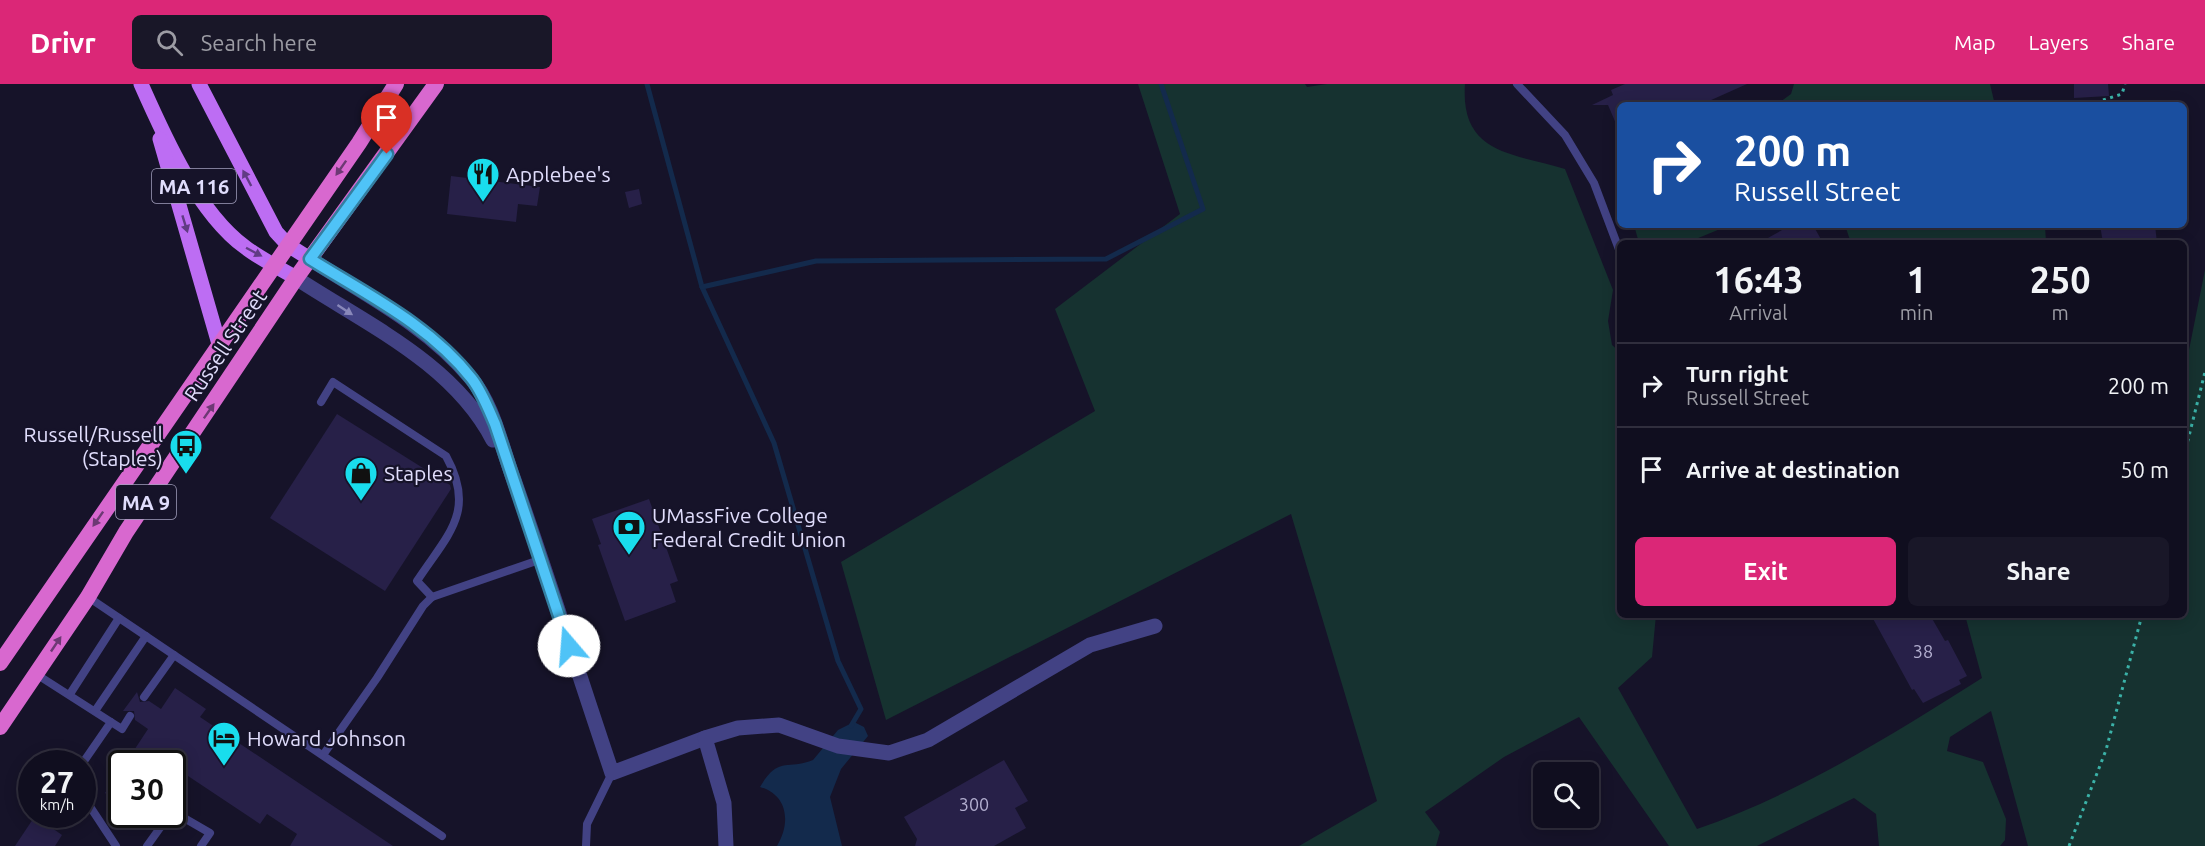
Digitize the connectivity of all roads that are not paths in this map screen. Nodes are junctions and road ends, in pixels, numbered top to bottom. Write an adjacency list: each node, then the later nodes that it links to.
1 (141, 84): 6 (main road, MA 116)
2 (200, 84): 7 (main road, one-way to 2)
3 (396, 84): 7 (highway, Russell Street / MA 9, one-way to 7)
4 (436, 84): 9 (highway, Russell Street / MA 9)
5 (1517, 84): 8 (lane)
6 (151, 107): 10 (main road, MA 116, one-way to 10); 12 (main road, one-way to 12)
7 (288, 245): 9 (main road); 10 (highway, Russell Street / MA 9)
8 (1617, 245)
9 (310, 259): 11 (highway, Russell Street / MA 9); 14 (street)
10 (275, 264): 11 (main road, MA 116); 12 (highway, Russell Street / MA 9)
11 (296, 278): 14 (street, one-way to 14); 16 (highway, Russell Street / MA 9, one-way to 11)
12 (219, 344): 22 (highway, Russell Street / MA 9, one-way to 22)
13 (321, 402): 17 (lane)
14 (513, 478): 15 (street)
15 (542, 559): 17 (lane); 33 (street)
16 (88, 597): 18 (lane); 23 (highway, Russell Street / MA 9, one-way to 16)
17 (432, 597): 32 (lane)
18 (119, 618): 20 (lane); 24 (lane)
19 (1155, 626): 30 (street)
20 (146, 636): 21 (lane); 26 (lane)
21 (174, 655): 25 (lane); 32 (lane)
22 (0, 663)
23 (36, 674): 24 (lane); 29 (highway, Russell Street / MA 9)
24 (70, 694): 26 (lane)
25 (144, 697)
26 (95, 711): 28 (lane)
27 (130, 716): 28 (lane)
28 (111, 722): 31 (lane)
29 (0, 727)
30 (705, 738): 33 (street); 42 (street)
31 (92, 750)
32 (322, 755): 37 (lane)
33 (612, 772): 41 (lane)
34 (96, 816): 38 (lane)
35 (186, 821): 40 (lane)
36 (160, 828): 39 (lane)
37 (442, 836)
38 (116, 846)
39 (147, 846)
40 (201, 846)
41 (586, 846)
42 (726, 846)

